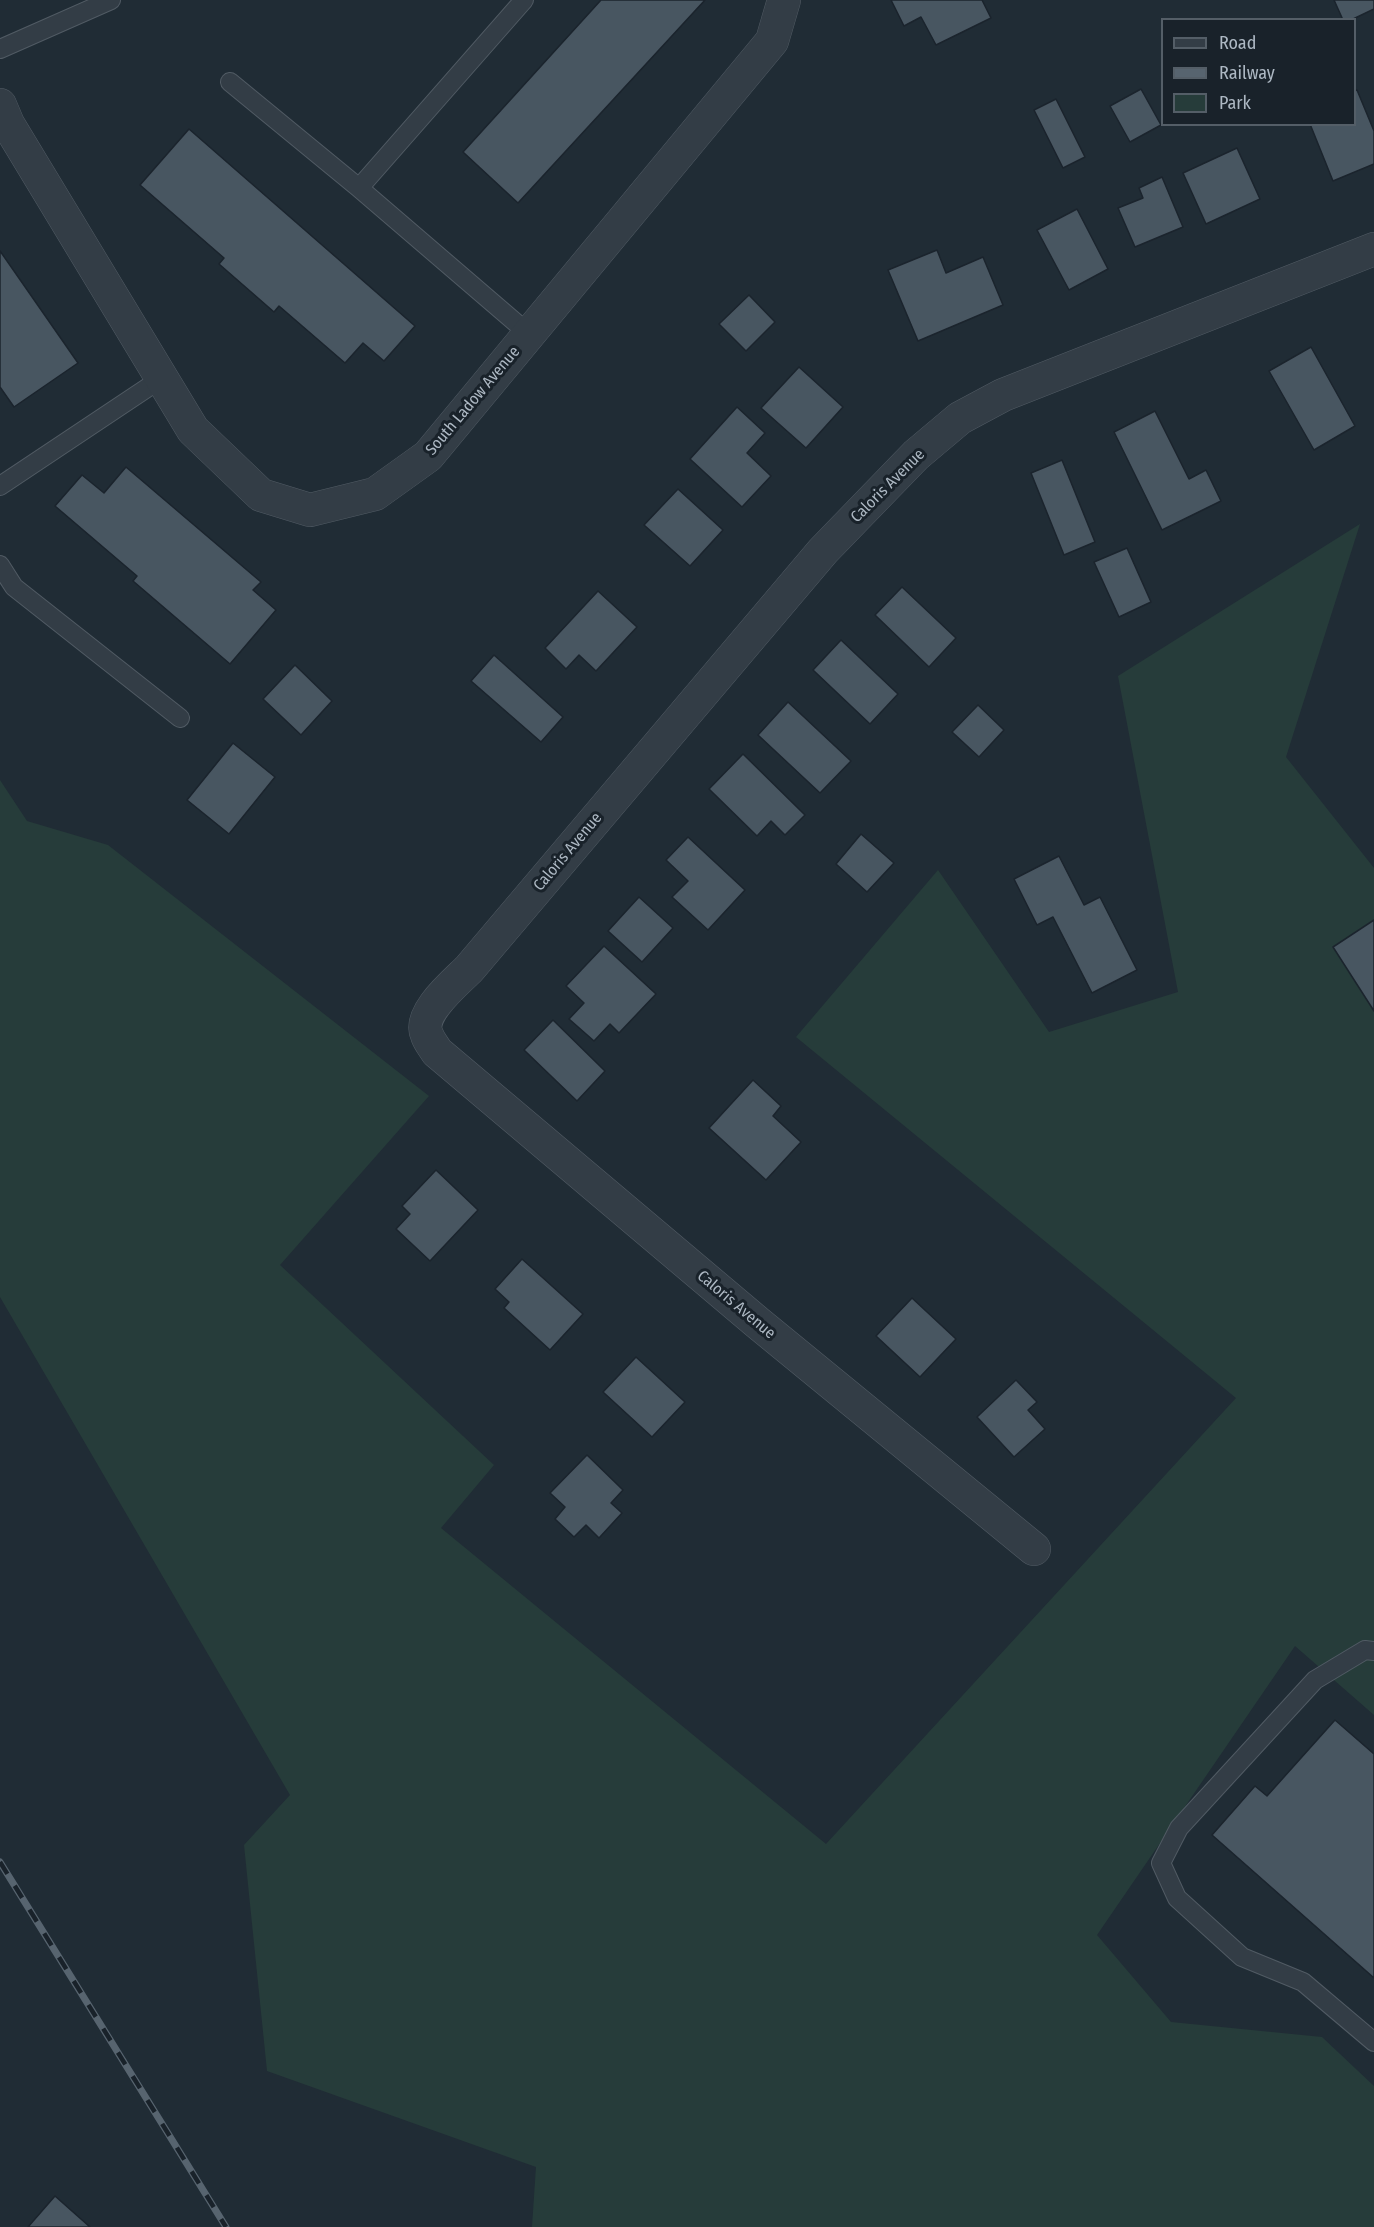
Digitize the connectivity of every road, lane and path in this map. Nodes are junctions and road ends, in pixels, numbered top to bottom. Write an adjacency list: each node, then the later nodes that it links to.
1 (111, 0): 4 (lane)
2 (524, 0): 7 (lane)
3 (784, 0): 9 (street, South Ladow Avenue)
4 (0, 49)
5 (230, 82): 7 (lane)
6 (0, 105): 10 (street, South Ladow Avenue)
7 (359, 188): 9 (lane)
8 (1374, 249): 14 (street, Caloris Avenue)
9 (529, 334): 10 (street, South Ladow Avenue)
10 (162, 378): 11 (lane)
11 (0, 486)
12 (0, 565): 13 (lane)
13 (180, 718)
14 (1034, 1549)
15 (1374, 1651): 16 (lane)
16 (1374, 2042)

